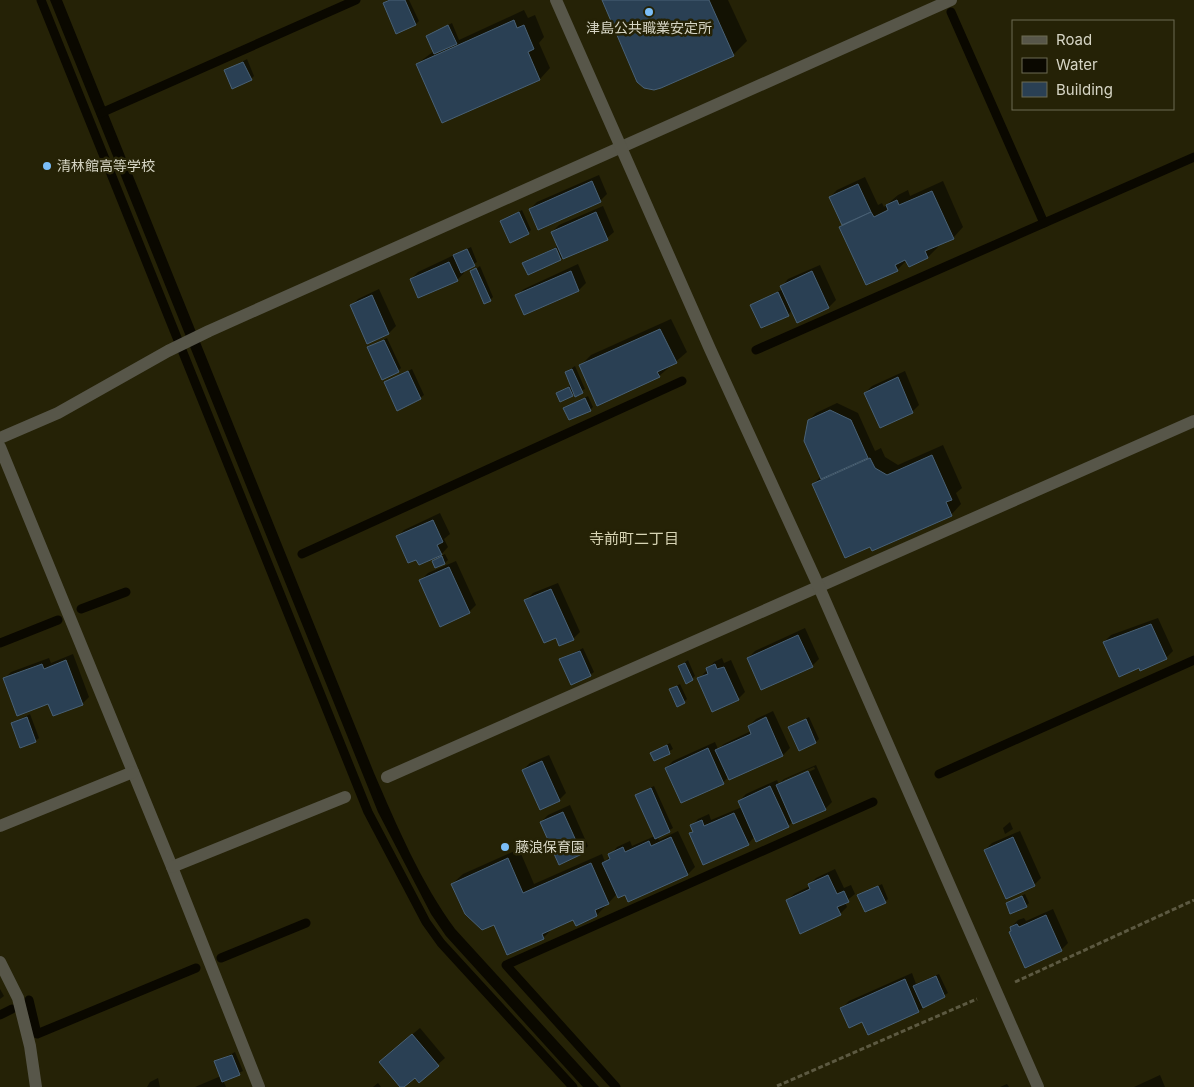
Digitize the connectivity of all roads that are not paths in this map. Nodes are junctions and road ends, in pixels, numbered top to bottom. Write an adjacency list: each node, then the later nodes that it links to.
1 (556, 0): 3 (street)
2 (951, 0): 3 (street)
3 (620, 147): 5 (street); 7 (street)
4 (1194, 421): 7 (street)
5 (0, 438)
6 (0, 447): 8 (street)
7 (819, 587): 9 (street); 16 (street)
8 (133, 772): 11 (street); 12 (street)
9 (386, 776)
10 (345, 797): 12 (street)
11 (0, 826)
12 (172, 867): 15 (street)
13 (0, 962): 14 (street)
14 (36, 1087)
15 (259, 1087)
16 (1038, 1087)

